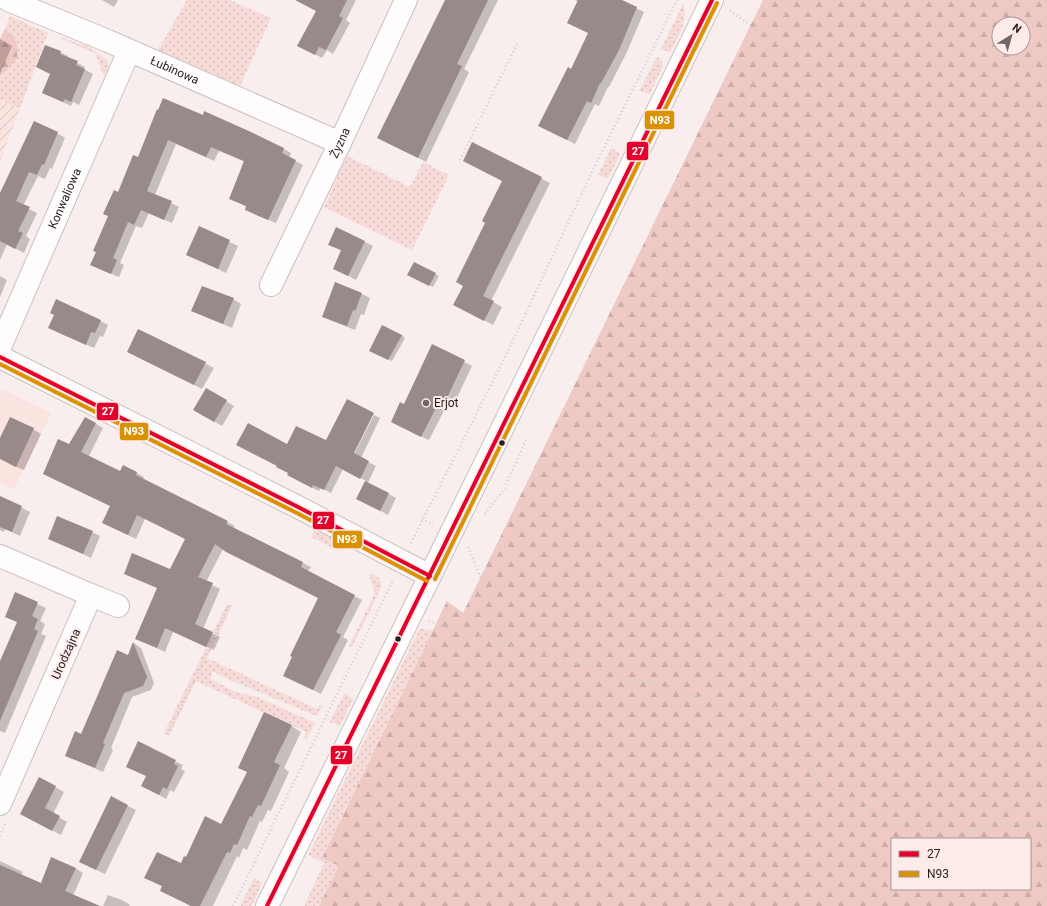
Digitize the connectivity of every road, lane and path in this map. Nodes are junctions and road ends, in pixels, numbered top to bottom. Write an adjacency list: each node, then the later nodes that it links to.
1 (8, 0): 8 (street, Łubinowa)
2 (406, 0): 9 (street, Żyzna)
3 (676, 0): 17 (path)
4 (790, 0): 6 (path)
5 (718, 4): 6 (path); 18 (street)
6 (773, 40): 11 (path); 28 (path)
7 (518, 42): 10 (path)
8 (130, 50): 9 (street, Łubinowa); 13 (street, Konwaliowa)
9 (340, 143): 12 (street, Żyzna)
10 (460, 160)
11 (1047, 265)
12 (271, 285)
13 (0, 347)
14 (0, 357): 20 (street)
15 (527, 438): 16 (path)
16 (482, 518)
17 (422, 519): 18 (path); 20 (path)
18 (450, 533): 21 (street); 26 (path)
19 (0, 556): 22 (street)
20 (401, 561): 21 (street); 31 (path)
21 (430, 576): 25 (street)
22 (91, 595): 24 (street); 29 (street, Urodzajna)
23 (229, 605): 27 (path)
24 (118, 606)
25 (410, 616): 26 (path); 32 (street)
26 (509, 645): 28 (path)
27 (167, 734)
28 (819, 781): 30 (path)
29 (0, 804)
30 (1047, 822)
31 (233, 906)
32 (266, 906)

